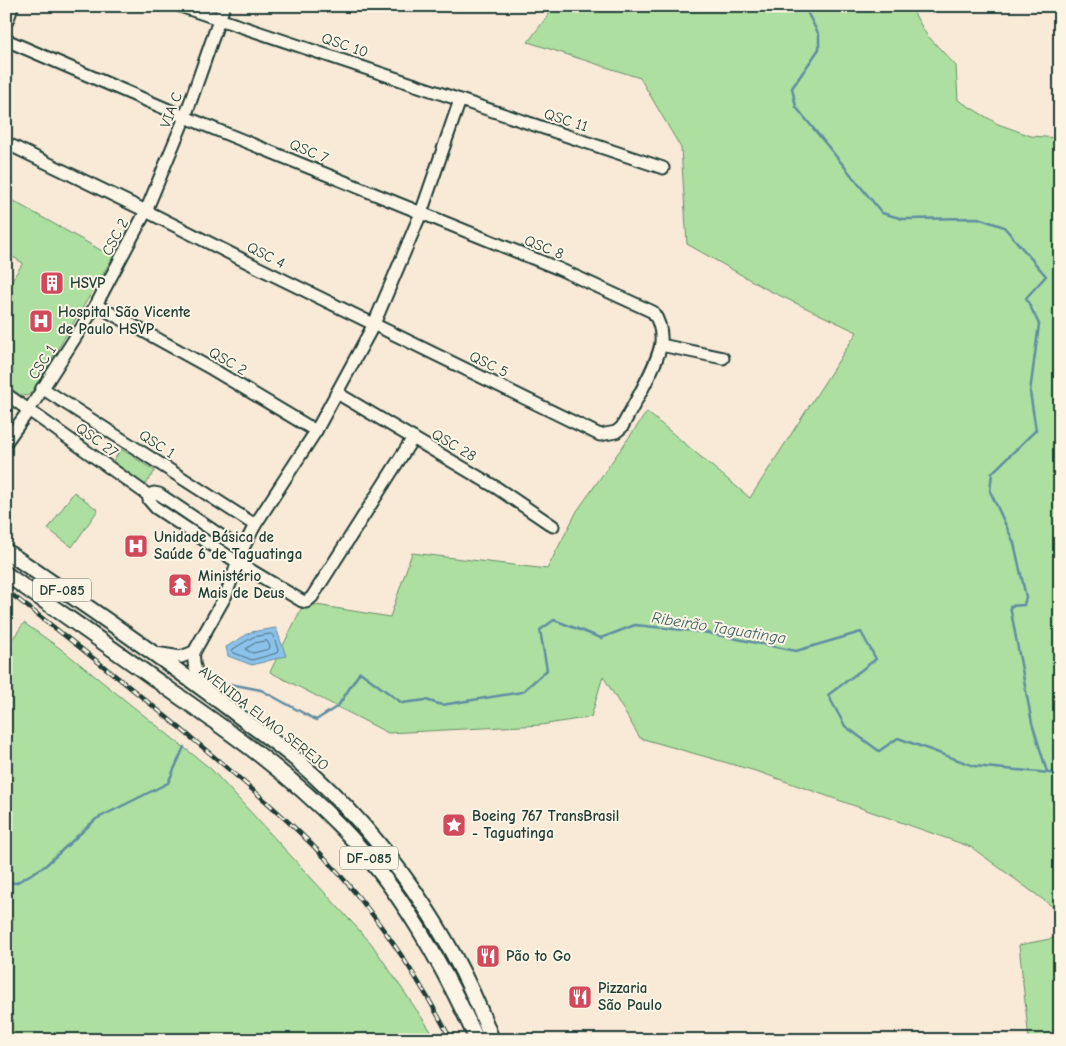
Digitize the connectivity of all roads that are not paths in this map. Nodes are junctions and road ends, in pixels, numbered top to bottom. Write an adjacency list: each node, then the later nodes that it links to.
1 (11, 6): 5 (main road)
2 (180, 6): 4 (street, QSC 10)
3 (224, 6): 4 (street, VIA C)
4 (220, 19): 7 (street, QSC 10); 8 (street, VIA C)
5 (6, 20)
6 (6, 40): 8 (street, QSC 7)
7 (460, 100): 10 (street, QSC 11); 12 (street)
8 (185, 117): 11 (street, VIA C); 12 (street, QSC 7)
9 (6, 143): 11 (street, QSC 4)
10 (663, 168)
11 (146, 210): 13 (street, CSC 2); 14 (street, QSC 4)
12 (421, 213): 14 (street); 15 (street, QSC 8)
13 (96, 305): 17 (street, CSC 1); 21 (street, QSC 2)
14 (374, 324): 15 (street, QSC 5); 18 (street)
15 (661, 345): 16 (street)
16 (723, 358)
17 (42, 388): 20 (street, CSC 1); 25 (street, QSC 1)
18 (337, 393): 21 (street); 22 (street, QSC 28)
19 (6, 394): 20 (street, QSC 27)
20 (29, 410): 23 (street, CSC 1); 24 (street, QSC 27)
21 (316, 431): 25 (street)
22 (413, 438): 26 (street, QSC 28); 29 (street, QSC 27)
23 (6, 442)
24 (148, 495): 27 (street, QSC 27); 29 (street, QSC 27)
25 (255, 525): 27 (street)
26 (553, 526)
27 (242, 550): 29 (street)
28 (6, 551): 32 (main road, AVENIDA ELMO SEREJO / DF-085)
29 (237, 562): 31 (street)
30 (6, 574): 34 (main road, AVENIDA ELMO SEREJO / DF-085)
31 (194, 652): 32 (street); 33 (street)
32 (154, 653): 33 (main road, AVENIDA ELMO SEREJO / DF-085)
33 (208, 692): 35 (main road, AVENIDA ELMO SEREJO / DF-085)
34 (476, 1040)
35 (492, 1040)

